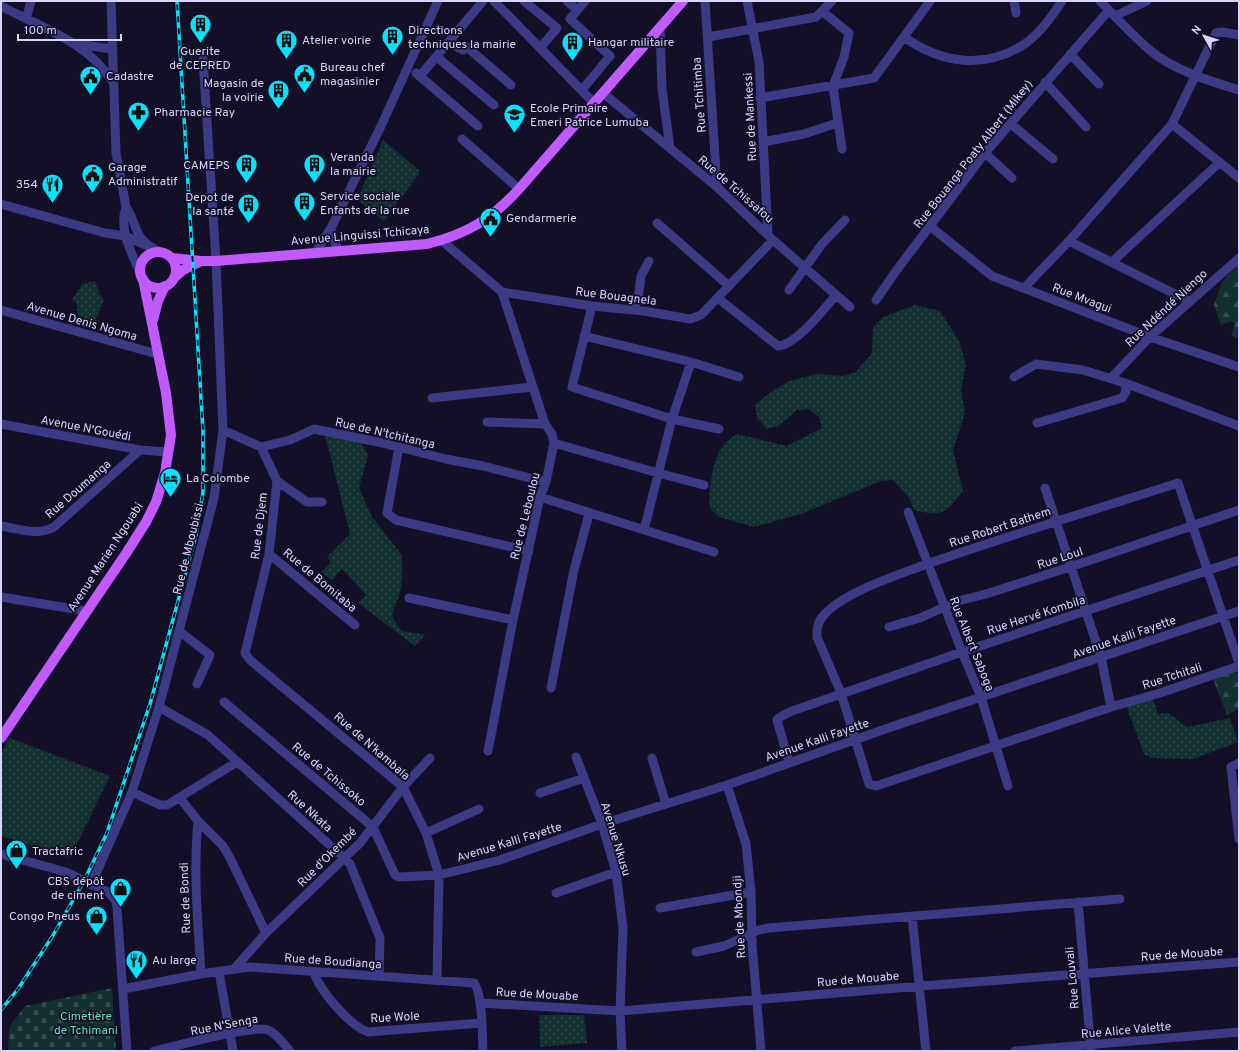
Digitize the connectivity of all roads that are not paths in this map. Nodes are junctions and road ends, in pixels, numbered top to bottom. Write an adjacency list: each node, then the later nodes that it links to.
1 (31, 1): 23 (street)
2 (111, 1): 32 (street, Avenue Marien Ngouabi)
3 (438, 1): 36 (street)
4 (483, 1): 29 (street)
5 (494, 1): 31 (street)
6 (524, 1): 31 (street)
7 (567, 1): 19 (street)
8 (585, 1): 19 (street)
9 (683, 1): 25 (main road, Avenue Linguissi Tchicaya)
10 (705, 1): 27 (street, Rue Tchitimba)
11 (747, 1): 24 (street, Rue de Mankessi)
12 (832, 1): 20 (street)
13 (930, 1): 28 (street)
14 (1014, 1): 21 (street)
15 (1062, 1): 28 (street)
16 (1100, 1): 22 (street)
17 (1147, 1): 22 (street)
18 (1, 6): 23 (street)
19 (577, 10): 44 (street)
20 (823, 12): 24 (street); 43 (street)
21 (1016, 13)
22 (1112, 13): 33 (street, Rue Bouanga Poaty Albert (Mikey)); 37 (street)
23 (26, 19): 30 (street)
24 (752, 28): 27 (street); 47 (street, Rue de Mankessi)
25 (660, 29): 46 (main road, Avenue Linguissi Tchicaya); 57 (street)
26 (1239, 35): 37 (street)
27 (708, 37): 64 (street, Rue Tchitimba)
28 (904, 37): 43 (street)
29 (450, 43): 34 (street); 42 (street)
30 (75, 44): 32 (street); 40 (street)
31 (540, 48): 44 (street)
32 (112, 49): 40 (street, Avenue Marien Ngouabi)
33 (1070, 54): 39 (street, Rue Bouanga Poaty Albert (Mikey)); 41 (street)
34 (438, 57): 38 (street); 49 (street)
35 (203, 59): 86 (street, Rue de Mboubissi)
36 (409, 67): 38 (street); 72 (street)
37 (1195, 74): 45 (street); 52 (street)
38 (420, 76): 53 (street)
39 (1045, 82): 51 (street, Rue Bouanga Poaty Albert (Mikey)); 54 (street)
40 (113, 83): 67 (street, Avenue Marien Ngouabi)
41 (1099, 84)
42 (511, 85)
43 (833, 86): 47 (street); 50 (street)
44 (582, 90): 48 (street)
45 (1239, 90)
46 (602, 93): 48 (main road, Avenue Linguissi Tchicaya); 57 (street, Rue de Tchissafou)
47 (760, 98): 56 (street, Rue de Mankessi)
48 (594, 103): 65 (main road, Avenue Linguissi Tchicaya)
49 (494, 106)
50 (838, 123): 56 (street); 58 (street)
51 (1011, 124): 59 (street, Rue Bouanga Poaty Albert (Mikey)); 60 (street)
52 (1172, 124): 61 (street); 77 (street)
53 (478, 126)
54 (1086, 127)
55 (462, 139): 65 (street)
56 (763, 142): 75 (street, Rue de Mankessi)
57 (670, 148): 64 (street, Rue de Tchissafou)
58 (842, 149)
59 (985, 153): 62 (street); 71 (street, Rue Bouanga Poaty Albert (Mikey))
60 (1053, 159)
61 (1220, 162): 63 (street); 88 (street)
62 (1012, 178)
63 (1239, 178)
64 (717, 187): 75 (street, Rue de Tchissafou)
65 (519, 189): 76 (main road, Avenue Linguissi Tchicaya)
66 (1, 204): 73 (street)
67 (126, 207): 68 (street, Avenue Marien Ngouabi); 78 (street, Avenue Marien Ngouabi)
68 (124, 218): 73 (street); 74 (street, Avenue Marien Ngouabi)
69 (844, 220): 89 (street)
70 (657, 223): 93 (street)
71 (930, 227): 94 (street, Rue Mvagui); 99 (street, Rue Bouanga Poaty Albert (Mikey))
72 (331, 228): 79 (street); 82 (street)
73 (105, 232): 74 (street, Avenue Marien Ngouabi); 81 (street, Avenue Marien Ngouabi)
74 (125, 236): 78 (street, Avenue Marien Ngouabi); 81 (street, Avenue Marien Ngouabi)
75 (771, 237): 89 (street, Rue de Tchissafou); 93 (street, Rue Bouagnela)
76 (441, 240): 79 (main road, Avenue Linguissi Tchicaya); 96 (street)
77 (1069, 241): 88 (street); 94 (street)
78 (148, 246): 80 (street, Avenue Marien Ngouabi)
79 (339, 251): 82 (main road, Avenue Linguissi Tchicaya)
80 (160, 252): 83 (main road); 90 (main road)
81 (132, 253): 90 (street, Avenue Marien Ngouabi)
82 (315, 253): 86 (main road, Avenue Linguissi Tchicaya)
83 (172, 258): 85 (main road); 91 (main road)
84 (1239, 258): 100 (street, Rue Ndéndé Niengo)
85 (201, 261): 86 (main road, Avenue Linguissi Tchicaya); 91 (main road)
86 (216, 261): 124 (street, Rue de Mboubissi)
87 (649, 262): 103 (street)
88 (1112, 262): 100 (street)
89 (806, 267): 95 (street); 97 (street, Rue de Tchissafou)
90 (142, 276): 92 (main road); 105 (main road, Avenue Marien Ngouabi)
91 (175, 277): 92 (main road)
92 (165, 286): 105 (main road, Avenue Marien Ngouabi)
93 (729, 286): 98 (street, Rue Bouagnela)
94 (1024, 288): 107 (street, Rue Mvagui)
95 (789, 290)
96 (502, 292): 101 (street, Rue Bouagnela); 115 (street)
97 (836, 295): 98 (street); 102 (street, Rue de Tchissafou)
98 (718, 299): 103 (street, Rue Bouagnela)
99 (876, 300)
100 (1189, 301): 107 (street, Rue Ndéndé Niengo)
101 (592, 306): 103 (street, Rue Bouagnela); 106 (street)
102 (850, 307)
103 (633, 309)
104 (1, 310): 108 (street, Avenue Denis Ngoma)
105 (152, 324): 108 (main road, Avenue Marien Ngouabi)
106 (584, 336): 109 (street); 117 (street)
107 (1150, 337): 110 (street, Rue Mvagui); 113 (street, Rue Ndéndé Niengo)
108 (157, 354): 129 (main road, Avenue Marien Ngouabi)
109 (691, 362): 111 (street); 117 (street)
110 (1239, 367)
111 (739, 377)
112 (1014, 377): 113 (street)
113 (1111, 378): 114 (street)
114 (1125, 383): 119 (street); 122 (street)
115 (532, 388): 116 (street); 121 (street)
116 (432, 398)
117 (672, 419): 123 (street); 130 (street)
118 (487, 422): 121 (street)
119 (1037, 423)
120 (1, 424): 128 (street, Avenue N'Gouédi)
121 (545, 424): 125 (street)
122 (1239, 426)
123 (719, 429)
124 (223, 430): 126 (street); 161 (street, Rue de Mboubissi)
125 (554, 443): 130 (street); 132 (street, Rue de Leboulou)
126 (261, 447): 127 (street, Rue de N'tchitanga); 131 (street, Rue de Djem)
127 (399, 447): 132 (street, Rue de N'tchitanga); 144 (street)
128 (140, 450): 129 (street, Avenue N'Gouédi); 141 (street, Rue Doumanga)
129 (168, 452): 154 (main road, Avenue Marien Ngouabi)
130 (658, 473): 133 (street); 143 (street)
131 (276, 481): 136 (street); 146 (street, Rue de Djem)
132 (546, 482): 135 (street, Rue de Leboulou)
133 (704, 485)
134 (1045, 488): 140 (street)
135 (540, 497): 139 (street); 144 (street, Rue de Leboulou)
136 (322, 502)
137 (1239, 510): 142 (street, Rue Loul)
138 (908, 512): 148 (street, Rue Albert Saboga)
139 (589, 514): 143 (street); 168 (street)
140 (1056, 522): 142 (street, Rue Robert Bathem); 148 (street, Rue Robert Bathem); 149 (street)
141 (1, 526)
142 (1193, 526): 149 (street, Rue Loul); 150 (street)
143 (644, 530): 145 (street)
144 (529, 551): 158 (street, Rue de Leboulou)
145 (714, 552)
146 (269, 554): 159 (street, Rue de Bomitaba); 163 (street, Rue de Djem)
147 (1239, 560): 150 (street, Rue Hervé Kombila)
148 (928, 564): 153 (street, Rue Albert Saboga); 169 (street, Rue Robert Bathem)
149 (1070, 567): 153 (street, Rue Loul); 155 (street)
150 (1208, 570): 155 (street, Rue Hervé Kombila); 157 (street)
151 (1, 597): 154 (street)
152 (409, 598): 158 (street)
153 (944, 607): 160 (street, Rue Loul); 162 (street, Rue Albert Saboga)
154 (86, 610): 174 (main road, Avenue Marien Ngouabi)
155 (1086, 612): 162 (street, Rue Hervé Kombila); 164 (street)
156 (1239, 612): 157 (street, Avenue Kalli Fayette)
157 (1222, 617): 164 (street, Avenue Kalli Fayette); 165 (street)
158 (513, 620): 177 (street, Rue de Leboulou)
159 (355, 625)
160 (889, 627)
161 (179, 631): 167 (street); 172 (street, Rue de Mboubissi)
162 (962, 652): 169 (street, Rue Hervé Kombila); 170 (street, Rue Albert Saboga)
163 (246, 656): 188 (street, Rue de N'kambala)
164 (1101, 658): 170 (street, Avenue Kalli Fayette); 173 (street)
165 (1239, 663)
166 (1239, 666): 173 (street, Rue Tchitali)
167 (197, 684)
168 (551, 688)
169 (841, 693): 175 (street, Rue Robert Bathem); 182 (street, Rue Hervé Kombila)
170 (981, 697): 175 (street, Avenue Kalli Fayette); 176 (street, Rue Albert Saboga)
171 (224, 702): 196 (street, Rue de Tchissoko)
172 (159, 707): 181 (street, Rue Nkata); 189 (street, Rue de Mboubissi)
173 (1111, 707): 176 (street, Rue Tchitali)
174 (1, 738)
175 (856, 740): 182 (street, Avenue Kalli Fayette); 185 (street, Rue Robert Bathem)
176 (996, 745): 185 (street, Rue Tchitali); 187 (street, Rue Albert Saboga)
177 (488, 751)
178 (576, 757): 184 (street, Avenue Nkusu)
179 (430, 758): 188 (street, Rue d'Okembé)
180 (652, 758): 192 (street)
181 (237, 762): 191 (street); 200 (street, Rue Nkata)
182 (789, 762): 186 (street, Avenue Kalli Fayette)
183 (1235, 765): 198 (street)
184 (584, 778): 190 (street); 195 (street, Avenue Nkusu)
185 (872, 784)
186 (728, 785): 192 (street, Avenue Kalli Fayette); 205 (street, Rue de Mbondji)
187 (1008, 786)
188 (403, 787): 196 (street, Rue d'Okembé); 197 (street, Rue de N'kambala)
189 (132, 792): 191 (street); 204 (street, Rue de Mboubissi)
190 (540, 793)
191 (180, 798): 194 (street)
192 (666, 804): 195 (street, Avenue Kalli Fayette)
193 (479, 809): 197 (street)
194 (198, 821): 211 (street); 219 (street, Rue de Bondi)
195 (602, 824): 201 (street, Avenue Nkusu); 202 (street, Avenue Kalli Fayette)
196 (373, 827): 200 (street, Rue d'Okembé); 203 (street, Rue de Tchissoko)
197 (426, 832): 202 (street, Rue de N'kambala)
198 (1239, 840)
199 (1, 854): 204 (street)
200 (344, 858): 211 (street, Rue d'Okembé); 220 (street, Rue Nkata)
201 (616, 872): 206 (street); 226 (street, Avenue Nkusu)
202 (439, 875): 203 (street, Avenue Kalli Fayette); 221 (street, Rue de N'kambala)
203 (399, 877)
204 (91, 885): 223 (street)
205 (751, 892): 209 (street); 212 (street, Rue de Mbondji)
206 (556, 893)
207 (1120, 899): 208 (street)
208 (1078, 902): 210 (street); 218 (street, Rue Louvali)
209 (660, 908)
210 (912, 916): 212 (street); 222 (street)
211 (266, 933): 215 (street, Rue d'Okembé)
212 (752, 934): 213 (street); 224 (street, Rue de Mbondji)
213 (696, 952)
214 (1239, 962): 218 (street, Rue de Mouabe)
215 (234, 969): 216 (street, Rue de Boudianga); 217 (street, Rue de Boudianga)
216 (219, 972): 219 (street, Rue de Boudianga); 229 (street)
217 (314, 972): 220 (street, Rue de Boudianga); 227 (street, Rue Wole)
218 (1084, 973): 222 (street, Rue de Mouabe); 230 (street, Rue Louvali)
219 (201, 974): 223 (street, Rue de Boudianga)
220 (379, 976): 221 (street, Rue de Boudianga)
221 (437, 980): 225 (street, Rue de Boudianga)
222 (920, 986): 224 (street, Rue de Mouabe); 238 (street)
223 (123, 989): 231 (street)
224 (756, 999): 226 (street, Rue de Mouabe); 237 (street, Rue de Mbondji)
225 (480, 1003): 226 (street, Rue de Mouabe); 227 (street, Rue de Boudianga)
226 (620, 1012): 236 (street, Avenue Nkusu)
227 (481, 1023): 235 (street, Rue de Boudianga)
228 (1239, 1032): 230 (street, Rue Alice Valette)
229 (231, 1033): 232 (street, Rue N'Senga); 233 (street); 234 (street, Rue N'Senga)
230 (1091, 1048): 239 (street, Rue Alice Valette)
231 (127, 1051)
232 (154, 1051)
233 (233, 1051)
234 (290, 1051)
235 (483, 1051)
236 (622, 1051)
237 (761, 1051)
238 (926, 1051)
239 (1015, 1051)

